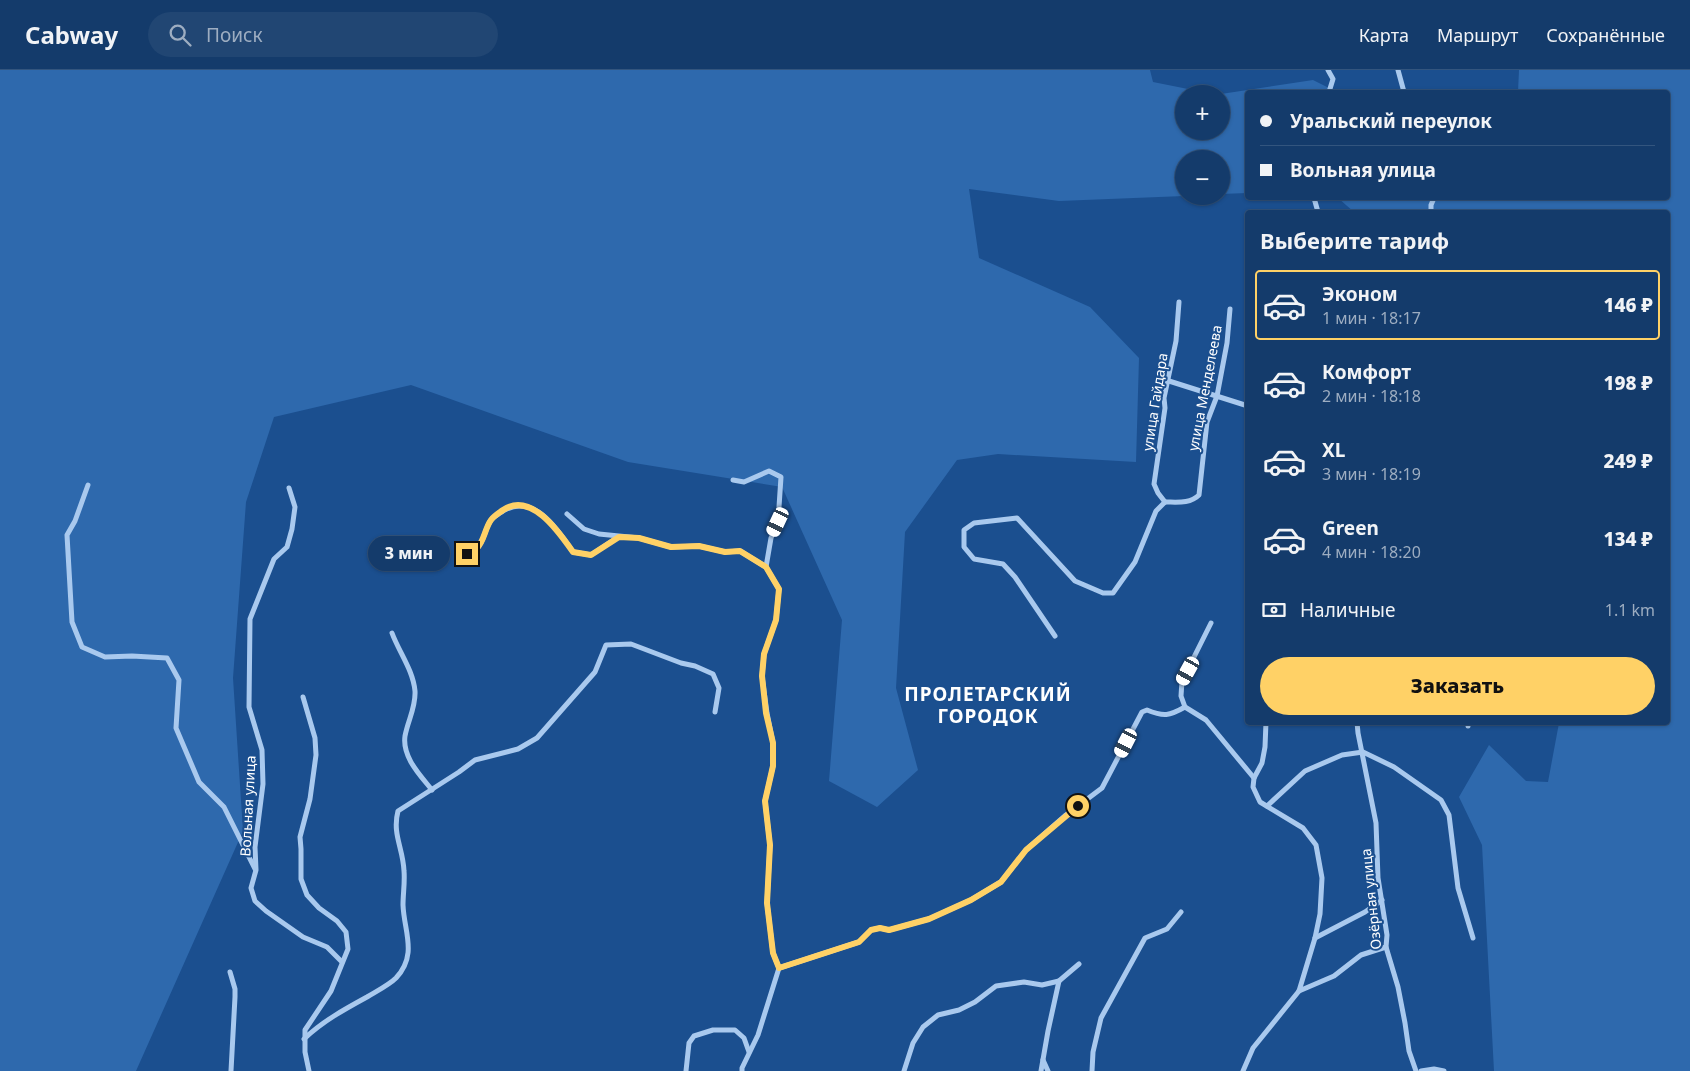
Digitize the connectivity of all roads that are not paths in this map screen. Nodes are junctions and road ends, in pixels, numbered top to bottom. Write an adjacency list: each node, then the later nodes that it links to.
1 (1328, 70): 3 (street)
2 (1398, 70): 4 (street)
3 (1330, 90)
4 (1403, 90)
5 (1179, 302): 7 (street, улица Гайдара)
6 (1230, 309): 8 (street, улица Менделеева)
7 (1169, 381): 8 (street); 13 (street, улица Гайдара)
8 (1217, 396): 9 (street); 13 (street, улица Менделеева)
9 (1245, 405)
10 (733, 480): 17 (street)
11 (88, 485): 30 (street, Вольная улица)
12 (289, 488): 30 (street, Вольная улица)
13 (1165, 502): 20 (street)
14 (567, 514): 15 (street)
15 (619, 537): 16 (street); 17 (street)
16 (467, 554)
17 (766, 567): 38 (street)
18 (1212, 623): 22 (street)
19 (392, 633): 28 (street)
20 (1055, 636)
21 (303, 697): 36 (street)
22 (1185, 706): 27 (street); 38 (street)
23 (715, 712): 28 (street)
24 (1266, 725): 27 (street)
25 (1358, 725): 26 (street, Озёрная улица)
26 (1363, 752): 29 (street); 31 (street, Озёрная улица); 34 (street)
27 (1254, 778): 29 (street)
28 (432, 790): 42 (street)
29 (1267, 806): 33 (street)
30 (256, 870): 36 (street, Вольная улица)
31 (1382, 900): 33 (street); 35 (street, Озёрная улица)
32 (1181, 912): 52 (street)
33 (1315, 938): 41 (street)
34 (1472, 938)
35 (1386, 947): 41 (street); 54 (street, Озёрная улица)
36 (342, 962): 42 (street)
37 (1079, 964): 40 (street)
38 (779, 968): 43 (street)
39 (230, 972): 45 (street)
40 (1059, 981): 44 (street); 49 (street)
41 (1299, 991): 53 (street)
42 (304, 1039): 46 (street)
43 (749, 1052): 47 (street); 48 (street)
44 (1043, 1060): 50 (street); 51 (street)
45 (231, 1071)
46 (309, 1071)
47 (686, 1071)
48 (742, 1071)
49 (904, 1071)
50 (1041, 1071)
51 (1048, 1071)
52 (1092, 1071)
53 (1243, 1071)
54 (1416, 1071)
55 (1421, 1071): 56 (street)
56 (1444, 1071)

